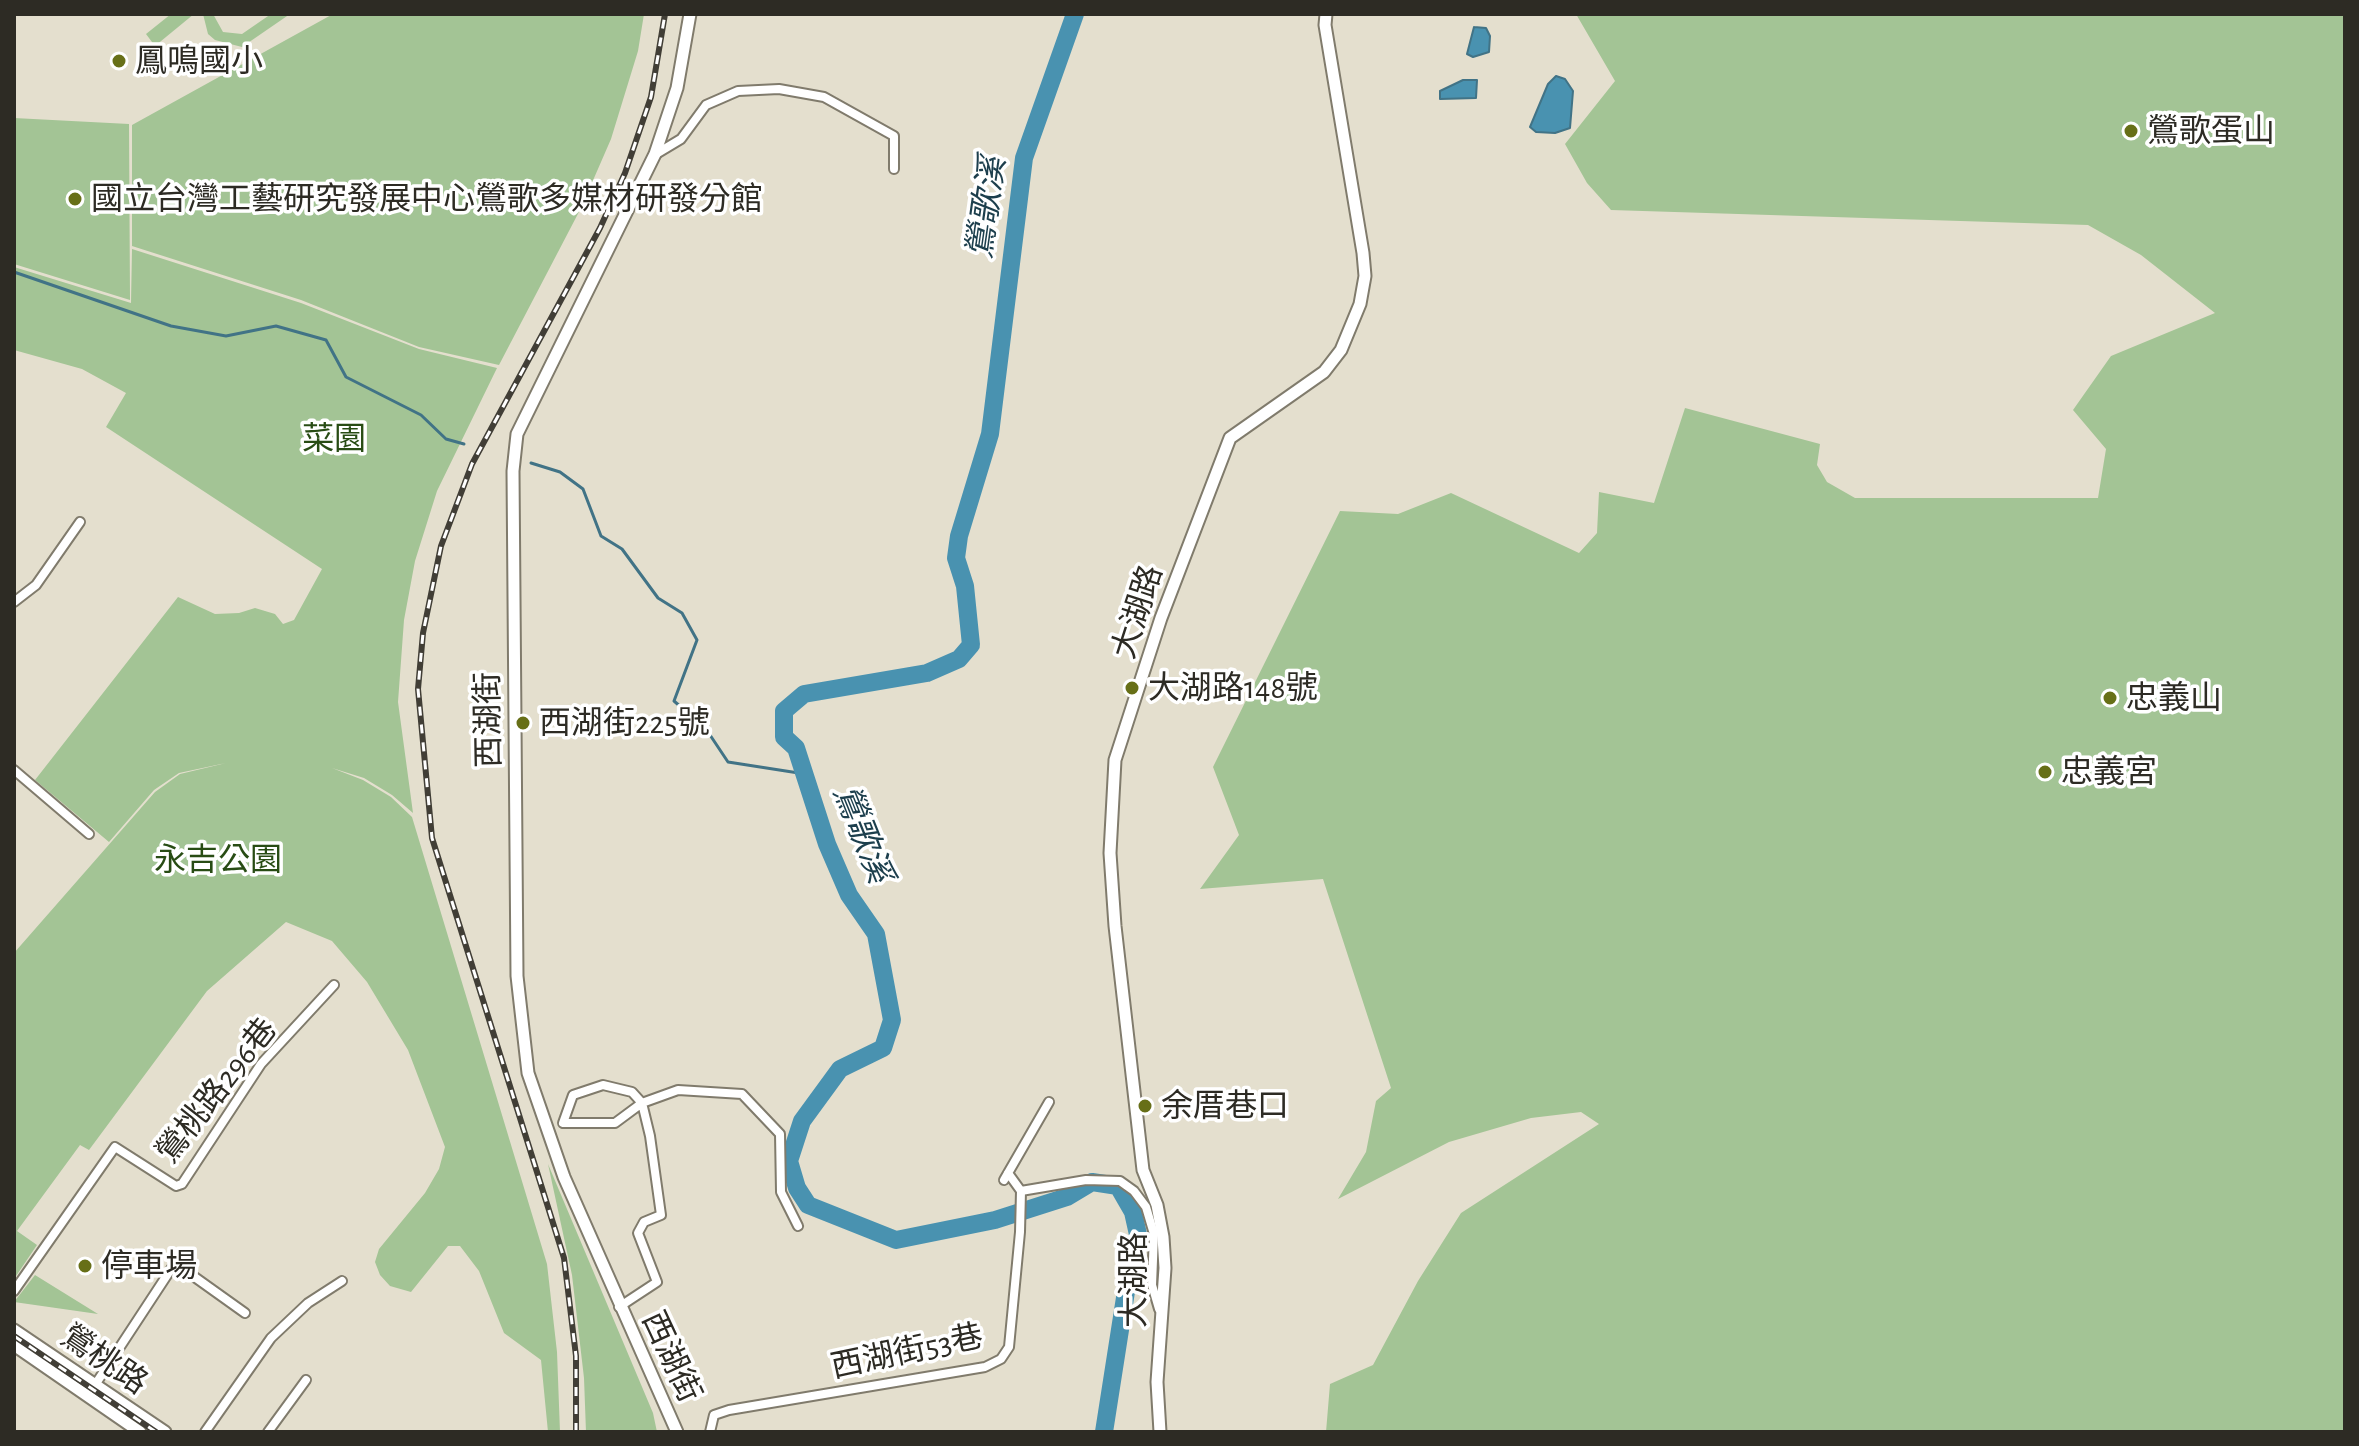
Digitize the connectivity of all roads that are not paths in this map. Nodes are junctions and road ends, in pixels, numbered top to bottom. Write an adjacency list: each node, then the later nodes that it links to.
1 (690, 14): 3 (street, 西湖街)
2 (1326, 14): 18 (street, 大湖路)
3 (655, 154): 4 (street); 16 (street, 西湖街)
4 (894, 169)
5 (80, 522): 6 (street)
6 (14, 602)
7 (14, 770): 8 (street)
8 (89, 834)
9 (334, 985): 15 (street, 鶯桃路296巷)
10 (1049, 1102): 12 (street)
11 (642, 1103): 11 (street); 13 (street); 16 (street)
12 (1021, 1192): 18 (street); 29 (street, 西湖街53巷)
13 (798, 1226)
14 (342, 1281): 26 (street)
15 (14, 1291)
16 (619, 1307): 28 (street, 西湖街)
17 (245, 1313): 22 (street)
18 (1162, 1318): 30 (street, 大湖路)
19 (14, 1330): 22 (street, 鶯桃路)
20 (14, 1345): 23 (street, 鶯桃路)
21 (306, 1380): 27 (street)
22 (95, 1384): 23 (street); 25 (street, 鶯桃路)
23 (88, 1396): 24 (street, 鶯桃路)
24 (140, 1432)
25 (165, 1432)
26 (205, 1432)
27 (268, 1432)
28 (677, 1432)
29 (710, 1432)
30 (1160, 1432)

